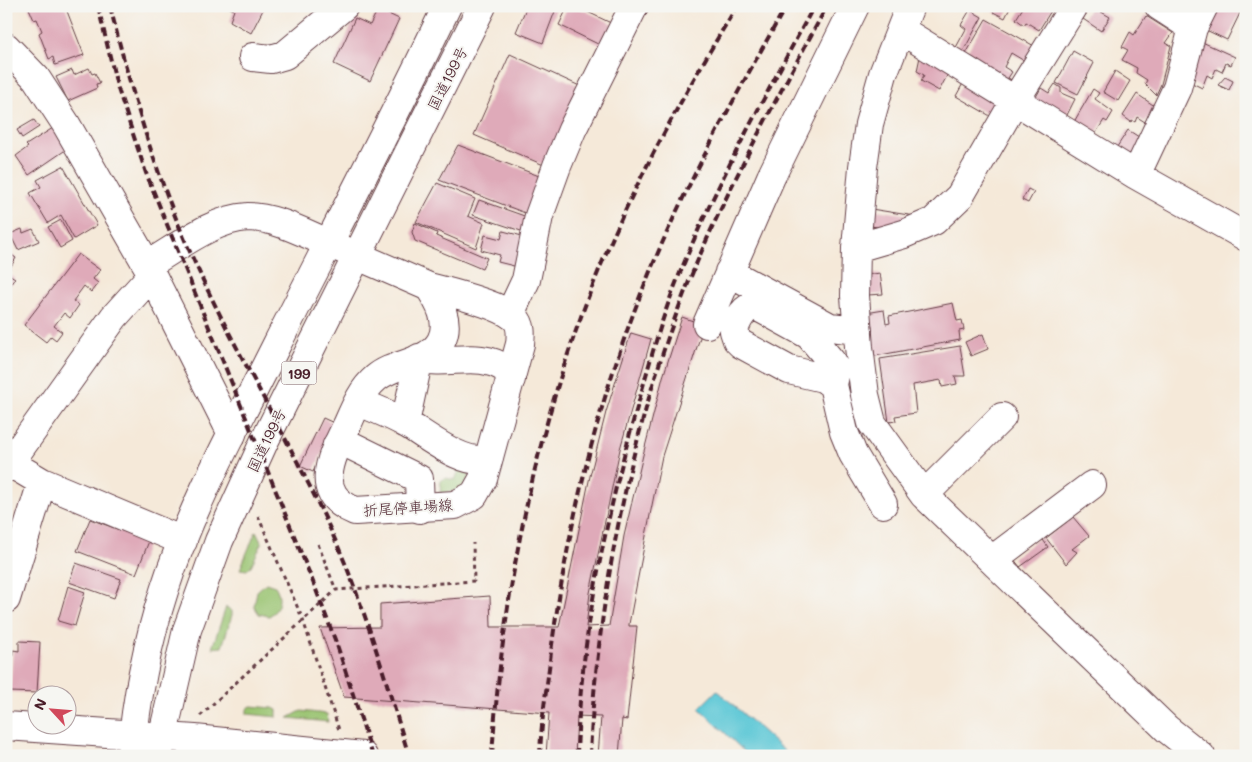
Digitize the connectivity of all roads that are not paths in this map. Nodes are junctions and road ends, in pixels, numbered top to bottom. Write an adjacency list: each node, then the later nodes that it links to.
1 (344, 6): 11 (main road)
2 (482, 6): 17 (main road, 国道199号 / 199)
3 (634, 6): 21 (main road)
4 (855, 6): 19 (main road)
5 (1074, 6): 12 (main road)
6 (1159, 6): 8 (main road)
7 (441, 8): 15 (main road, 199)
8 (1198, 17): 13 (main road)
9 (906, 18): 12 (main road); 16 (main road)
10 (6, 47): 18 (main road)
11 (253, 58)
12 (1016, 99): 13 (main road); 16 (main road)
13 (1136, 175): 14 (main road)
14 (1246, 237)
15 (328, 243): 17 (main road); 18 (main road); 30 (main road, 199)
16 (856, 248): 23 (main road)
17 (357, 256): 20 (main road); 43 (main road, 国道199号 / 199)
18 (149, 270): 30 (main road); 32 (main road)
19 (729, 272): 22 (main road); 23 (main road)
20 (429, 287): 21 (main road); 24 (main road, 折尾停車場線)
21 (510, 314): 25 (main road, 折尾停車場線)
22 (707, 324)
23 (858, 330): 36 (main road)
24 (419, 358): 25 (main road); 29 (main road); 31 (main road, 折尾停車場線)
25 (511, 379): 33 (main road, 折尾停車場線)
26 (833, 385): 36 (main road)
27 (371, 407): 29 (main road)
28 (1002, 417): 36 (main road)
29 (405, 422): 33 (main road)
30 (232, 434): 38 (main road, 199)
31 (337, 445): 37 (main road); 37 (main road, 折尾停車場線)
32 (12, 452): 34 (main road)
33 (490, 456): 37 (main road, 折尾停車場線)
34 (42, 482): 38 (main road); 40 (main road)
35 (1092, 485): 39 (main road)
36 (921, 492): 39 (main road)
37 (420, 509)
38 (183, 541): 42 (main road, 199)
39 (992, 560): 44 (main road)
40 (6, 598)
41 (6, 726): 42 (main road)
42 (132, 745): 43 (main road)
43 (160, 746): 45 (main road)
44 (1196, 754)
45 (363, 756)

